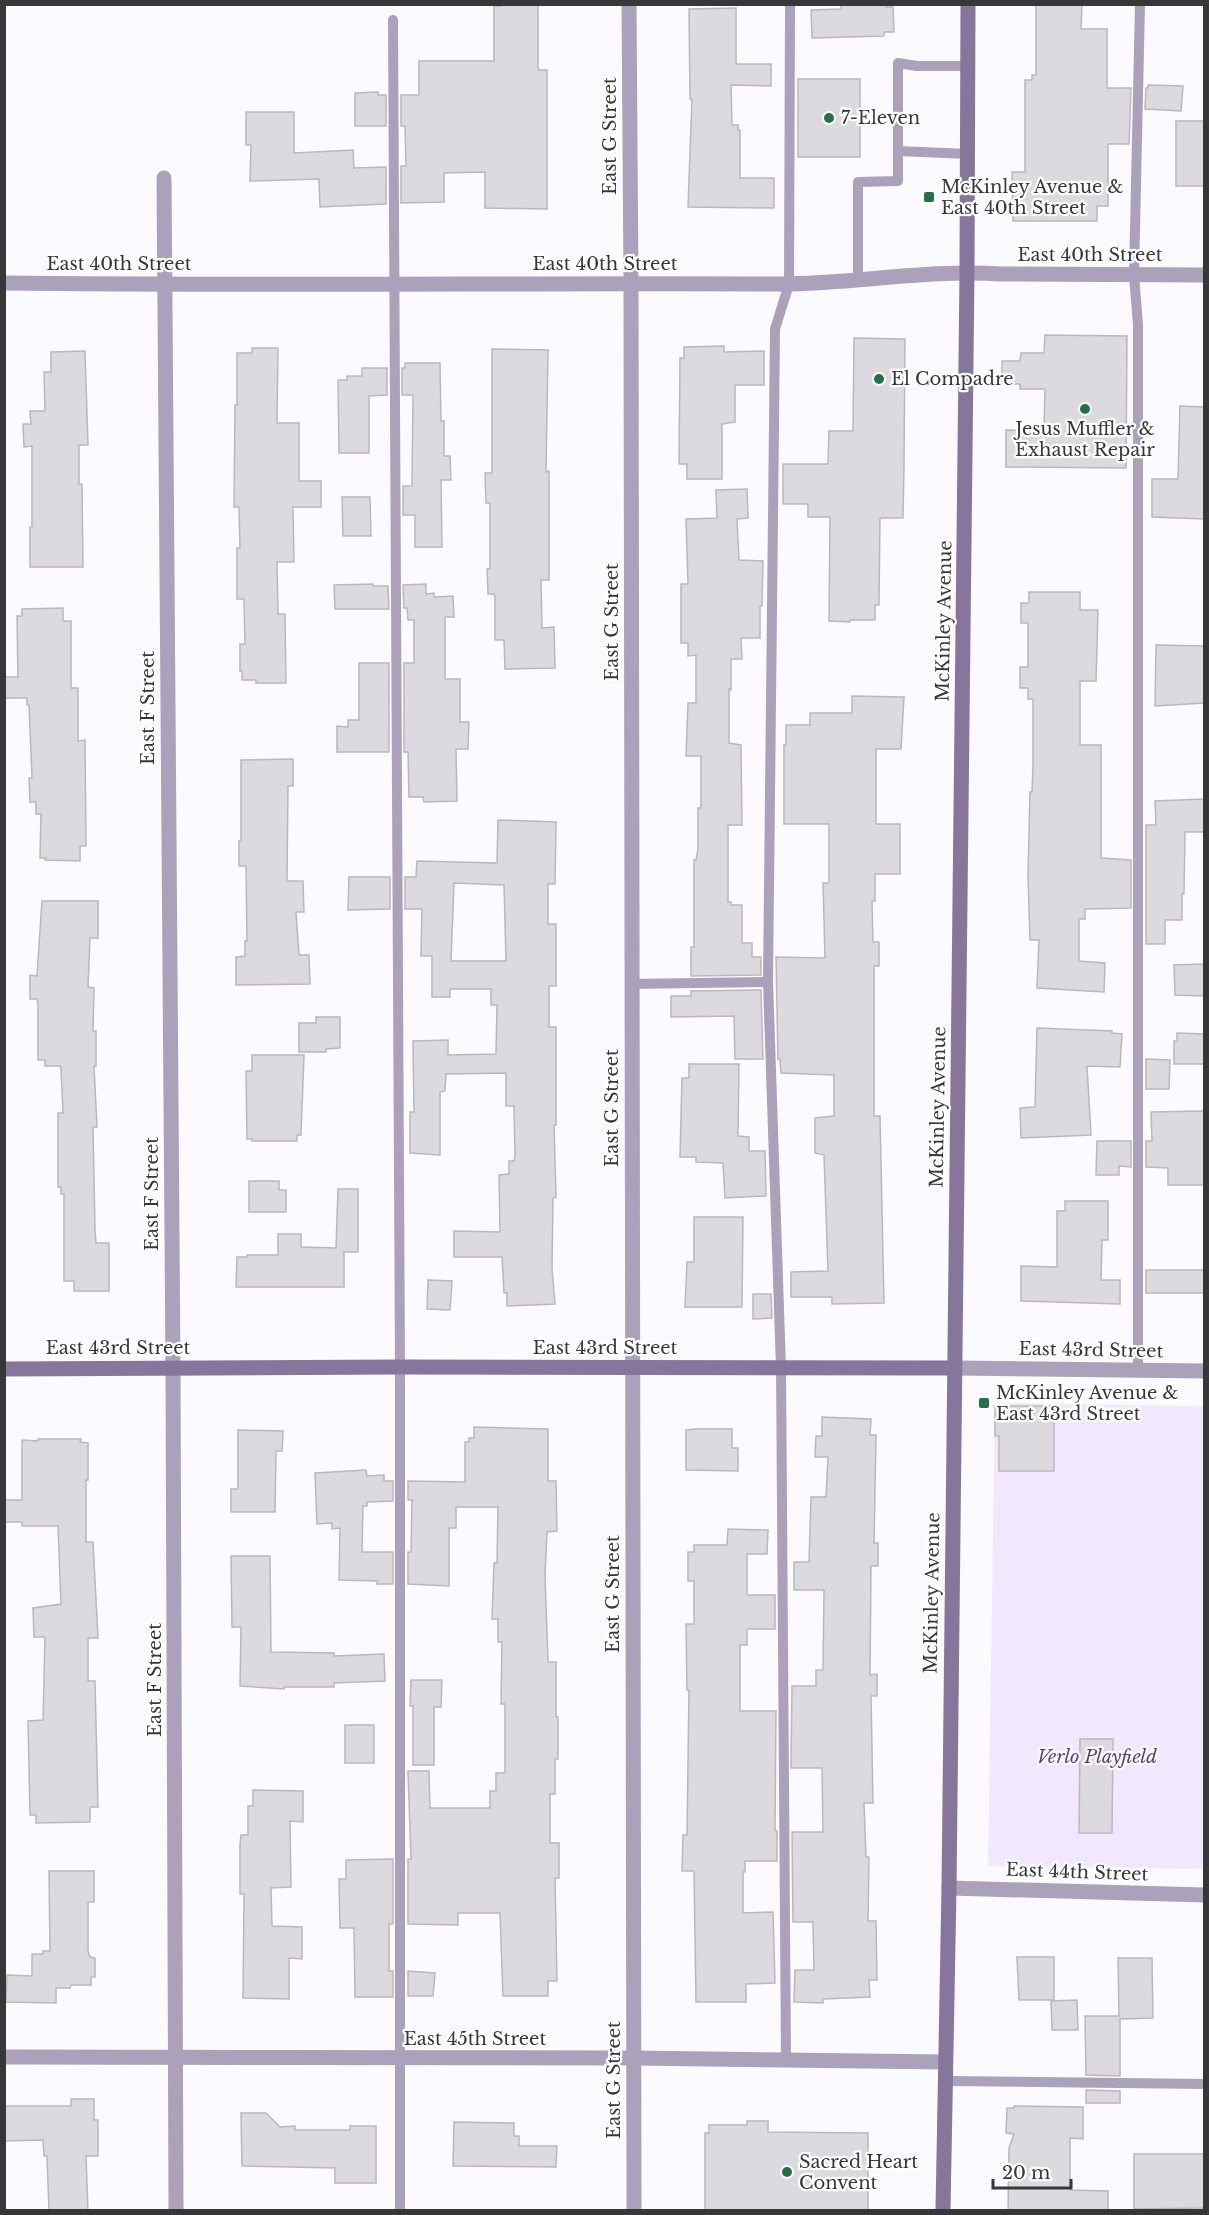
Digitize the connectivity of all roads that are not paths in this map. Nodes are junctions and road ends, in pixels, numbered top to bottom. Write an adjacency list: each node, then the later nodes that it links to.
1 (629, 4): 16 (street, East G Street)
2 (790, 4): 17 (lane)
3 (968, 4): 6 (main road, McKinley Avenue)
4 (1140, 4): 11 (lane)
5 (393, 20): 15 (lane)
6 (968, 66): 7 (lane); 8 (main road, McKinley Avenue)
7 (898, 151): 8 (lane); 13 (lane)
8 (968, 154): 10 (main road, McKinley Avenue)
9 (164, 178): 18 (street, East F Street)
10 (967, 272): 11 (street, East 40th Street); 13 (street, East 40th Street); 25 (main road, McKinley Avenue)
11 (1134, 275): 12 (street, East 40th Street); 27 (lane)
12 (1204, 275)
13 (858, 279): 17 (street, East 40th Street)
14 (4, 283): 18 (street, East 40th Street)
15 (393, 283): 16 (street, East 40th Street); 18 (street, East 40th Street); 22 (lane)
16 (631, 284): 17 (street, East 40th Street); 20 (street, East G Street)
17 (789, 284): 19 (lane)
18 (165, 285): 21 (street, East F Street)
19 (768, 981): 20 (lane); 24 (lane)
20 (631, 984): 23 (street, East G Street)
21 (173, 1367): 22 (main road, East 43rd Street); 26 (main road, East 43rd Street); 32 (street, East F Street)
22 (400, 1367): 23 (main road, East 43rd Street); 33 (lane)
23 (632, 1367): 24 (main road, East 43rd Street); 34 (street, East G Street)
24 (782, 1368): 25 (main road, East 43rd Street); 35 (lane)
25 (954, 1368): 27 (street, East 43rd Street); 29 (main road, McKinley Avenue)
26 (4, 1369)
27 (1138, 1370): 28 (street, East 43rd Street)
28 (1204, 1371)
29 (949, 1888): 30 (street, East 44th Street); 36 (main road, McKinley Avenue)
30 (1204, 1895)
31 (4, 2057): 32 (street, East 45th Street)
32 (175, 2057): 33 (street, East 45th Street); 39 (street, East F Street)
33 (398, 2058): 34 (street, East 45th Street); 40 (lane)
34 (633, 2058): 35 (street, East 45th Street); 41 (street, East G Street)
35 (786, 2060): 36 (street, East 45th Street)
36 (945, 2062): 37 (main road, McKinley Avenue)
37 (946, 2081): 38 (lane); 42 (main road, McKinley Avenue)
38 (1204, 2084)
39 (176, 2211)
40 (400, 2211)
41 (634, 2211)
42 (943, 2211)

